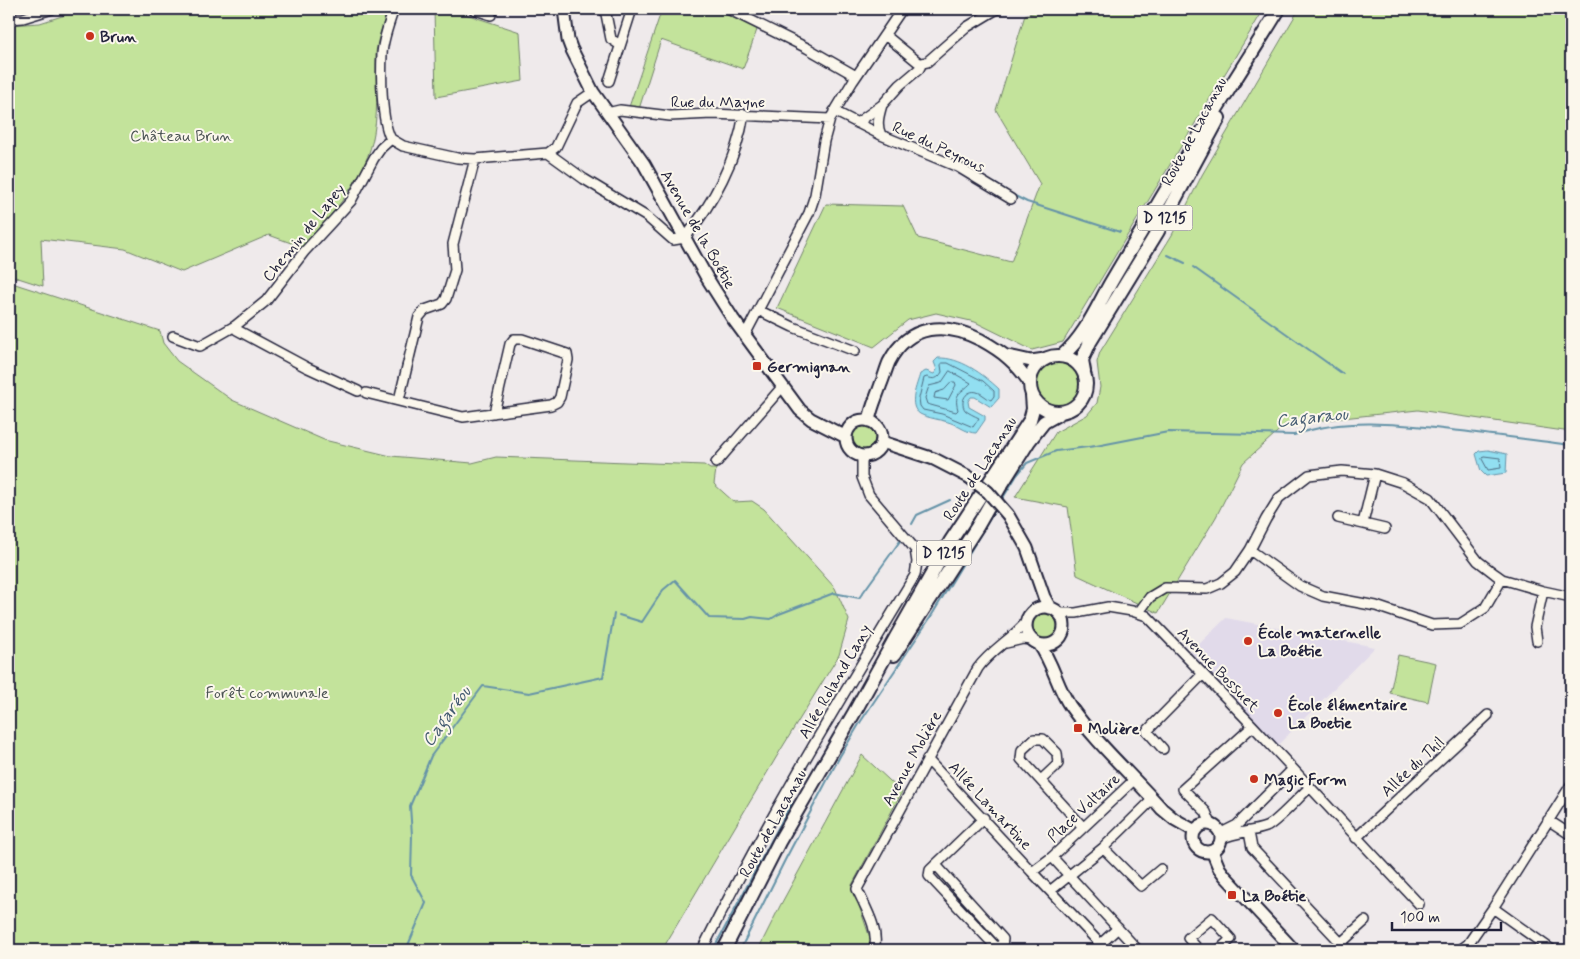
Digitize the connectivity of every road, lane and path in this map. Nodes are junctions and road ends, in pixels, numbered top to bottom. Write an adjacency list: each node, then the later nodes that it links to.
1 (52, 9): 12 (street)
2 (394, 9): 26 (street)
3 (473, 9): 11 (street)
4 (564, 9): 19 (main road, Avenue de la Boétie)
5 (605, 9): 14 (street)
6 (632, 9): 14 (street)
7 (729, 9): 17 (street)
8 (902, 9): 13 (street)
9 (997, 9): 16 (street)
10 (1279, 9): 15 (main road, Route de Lacanau / D 1215)
11 (491, 15)
12 (9, 18)
13 (885, 36): 16 (street); 17 (street)
14 (620, 45): 18 (street)
15 (1247, 62): 37 (main road, Route de Lacanau / D 1215); 39 (main road, Route de Lacanau / D 1215)
16 (922, 63): 20 (street)
17 (856, 76): 23 (street)
18 (608, 81)
19 (593, 92): 21 (main road, Avenue de la Boétie); 27 (street)
20 (882, 105): 24 (street); 25 (street, Rue du Peyrous)
21 (607, 114): 22 (street, Rue du Mayne); 30 (main road, Avenue de la Boétie)
22 (744, 114): 23 (street, Rue du Mayne); 30 (street)
23 (832, 115): 24 (street, Rue du Peyrous); 31 (street)
24 (857, 122): 25 (street, Rue du Peyrous)
25 (880, 135): 29 (street, Rue du Peyrous)
26 (391, 139): 28 (street); 32 (street, Chemin de Lapey)
27 (548, 153): 28 (street); 30 (street)
28 (474, 159): 42 (street)
29 (1011, 199)
30 (686, 238): 33 (main road, Avenue de la Boétie)
31 (758, 310): 33 (street); 35 (street)
32 (235, 326): 34 (street, Chemin de Lapey); 42 (street)
33 (745, 335): 40 (main road, Avenue de la Boétie)
34 (173, 336)
35 (855, 351)
36 (1008, 356): 38 (main road); 41 (main road); 45 (main road)
37 (1062, 356): 38 (main road); 39 (main road)
38 (1045, 359): 41 (main road)
39 (1084, 372): 43 (main road)
40 (783, 386): 46 (main road, Avenue de la Boétie); 49 (street)
41 (1031, 389): 43 (main road); 69 (main road, Route de Lacanau / D 1215)
42 (399, 400): 44 (street)
43 (1060, 413): 69 (main road, Route de Lacanau / D 1215)
44 (494, 414): 44 (street)
45 (869, 420): 46 (main road); 47 (main road)
46 (846, 437): 48 (main road)
47 (882, 442): 48 (main road); 55 (main road, bridge)
48 (862, 457): 103 (street, Allée Roland Cany)
49 (716, 463)
50 (1375, 474): 52 (street); 54 (street); 56 (street)
51 (1338, 518): 52 (street)
52 (1363, 524): 53 (street)
53 (1386, 529)
54 (1250, 550): 56 (street); 61 (street)
55 (1037, 578): 59 (main road); 60 (main road)
56 (1502, 579): 57 (street)
57 (1543, 591): 58 (street); 64 (street)
58 (1571, 597)
59 (1054, 610): 60 (main road); 61 (street); 63 (main road)
60 (1034, 611): 62 (main road)
61 (1139, 612): 67 (street, Avenue Bossuet)
62 (1026, 622): 65 (main road); 66 (street, Avenue Molière)
63 (1057, 640): 65 (main road); 68 (main road)
64 (1537, 641)
65 (1036, 642): 66 (street, Avenue Molière); 68 (main road)
66 (999, 646): 73 (street, Avenue Molière)
67 (1203, 674): 71 (street, Avenue Bossuet); 72 (street)
68 (1056, 677): 75 (main road)
69 (854, 713): 104 (main road, Route de Lacanau / D 1215)
70 (1488, 715): 88 (street, Allée du Thil)
71 (1253, 726): 74 (street, Avenue Bossuet); 82 (street)
72 (1163, 749)
73 (927, 759): 80 (street, Allée Lamartine); 101 (street, Avenue Molière)
74 (1292, 770): 78 (street, Avenue Bossuet); 87 (street)
75 (1135, 779): 79 (main road); 83 (street, Place Voltaire)
76 (1041, 780): 76 (street); 83 (street)
77 (1571, 785): 81 (street)
78 (1309, 788): 85 (street); 88 (street, Avenue Bossuet)
79 (1153, 799): 84 (main road); 89 (street)
80 (984, 818): 92 (street); 94 (street, Allée Lamartine)
81 (1548, 820): 86 (street); 98 (street)
82 (1211, 824): 84 (main road); 87 (main road)
83 (1083, 827): 91 (street, Place Voltaire)
84 (1195, 831): 90 (main road)
85 (1249, 832): 87 (street); 99 (street)
86 (1571, 835)
87 (1220, 836): 90 (main road)
88 (1356, 838): 97 (street, Avenue Bossuet)
89 (1102, 848): 93 (street); 95 (street)
90 (1212, 850): 108 (main road)
91 (1052, 858): 94 (street, Place Voltaire); 95 (street)
92 (936, 865): 92 (street)
93 (1161, 869)
94 (1032, 872): 96 (street, Allée Lamartine)
95 (1070, 876): 96 (street); 100 (street)
96 (1050, 891): 102 (street, Allée Lamartine)
97 (1419, 904)
98 (1493, 908): 109 (street); 110 (street)
99 (1365, 921)
100 (1118, 928): 102 (street); 105 (street)
101 (877, 947)
102 (1100, 948)
103 (702, 950)
104 (724, 950)
105 (1136, 950)
106 (1199, 950): 107 (street)
107 (1219, 950)
108 (1294, 950)
109 (1460, 950)
110 (1552, 950)

